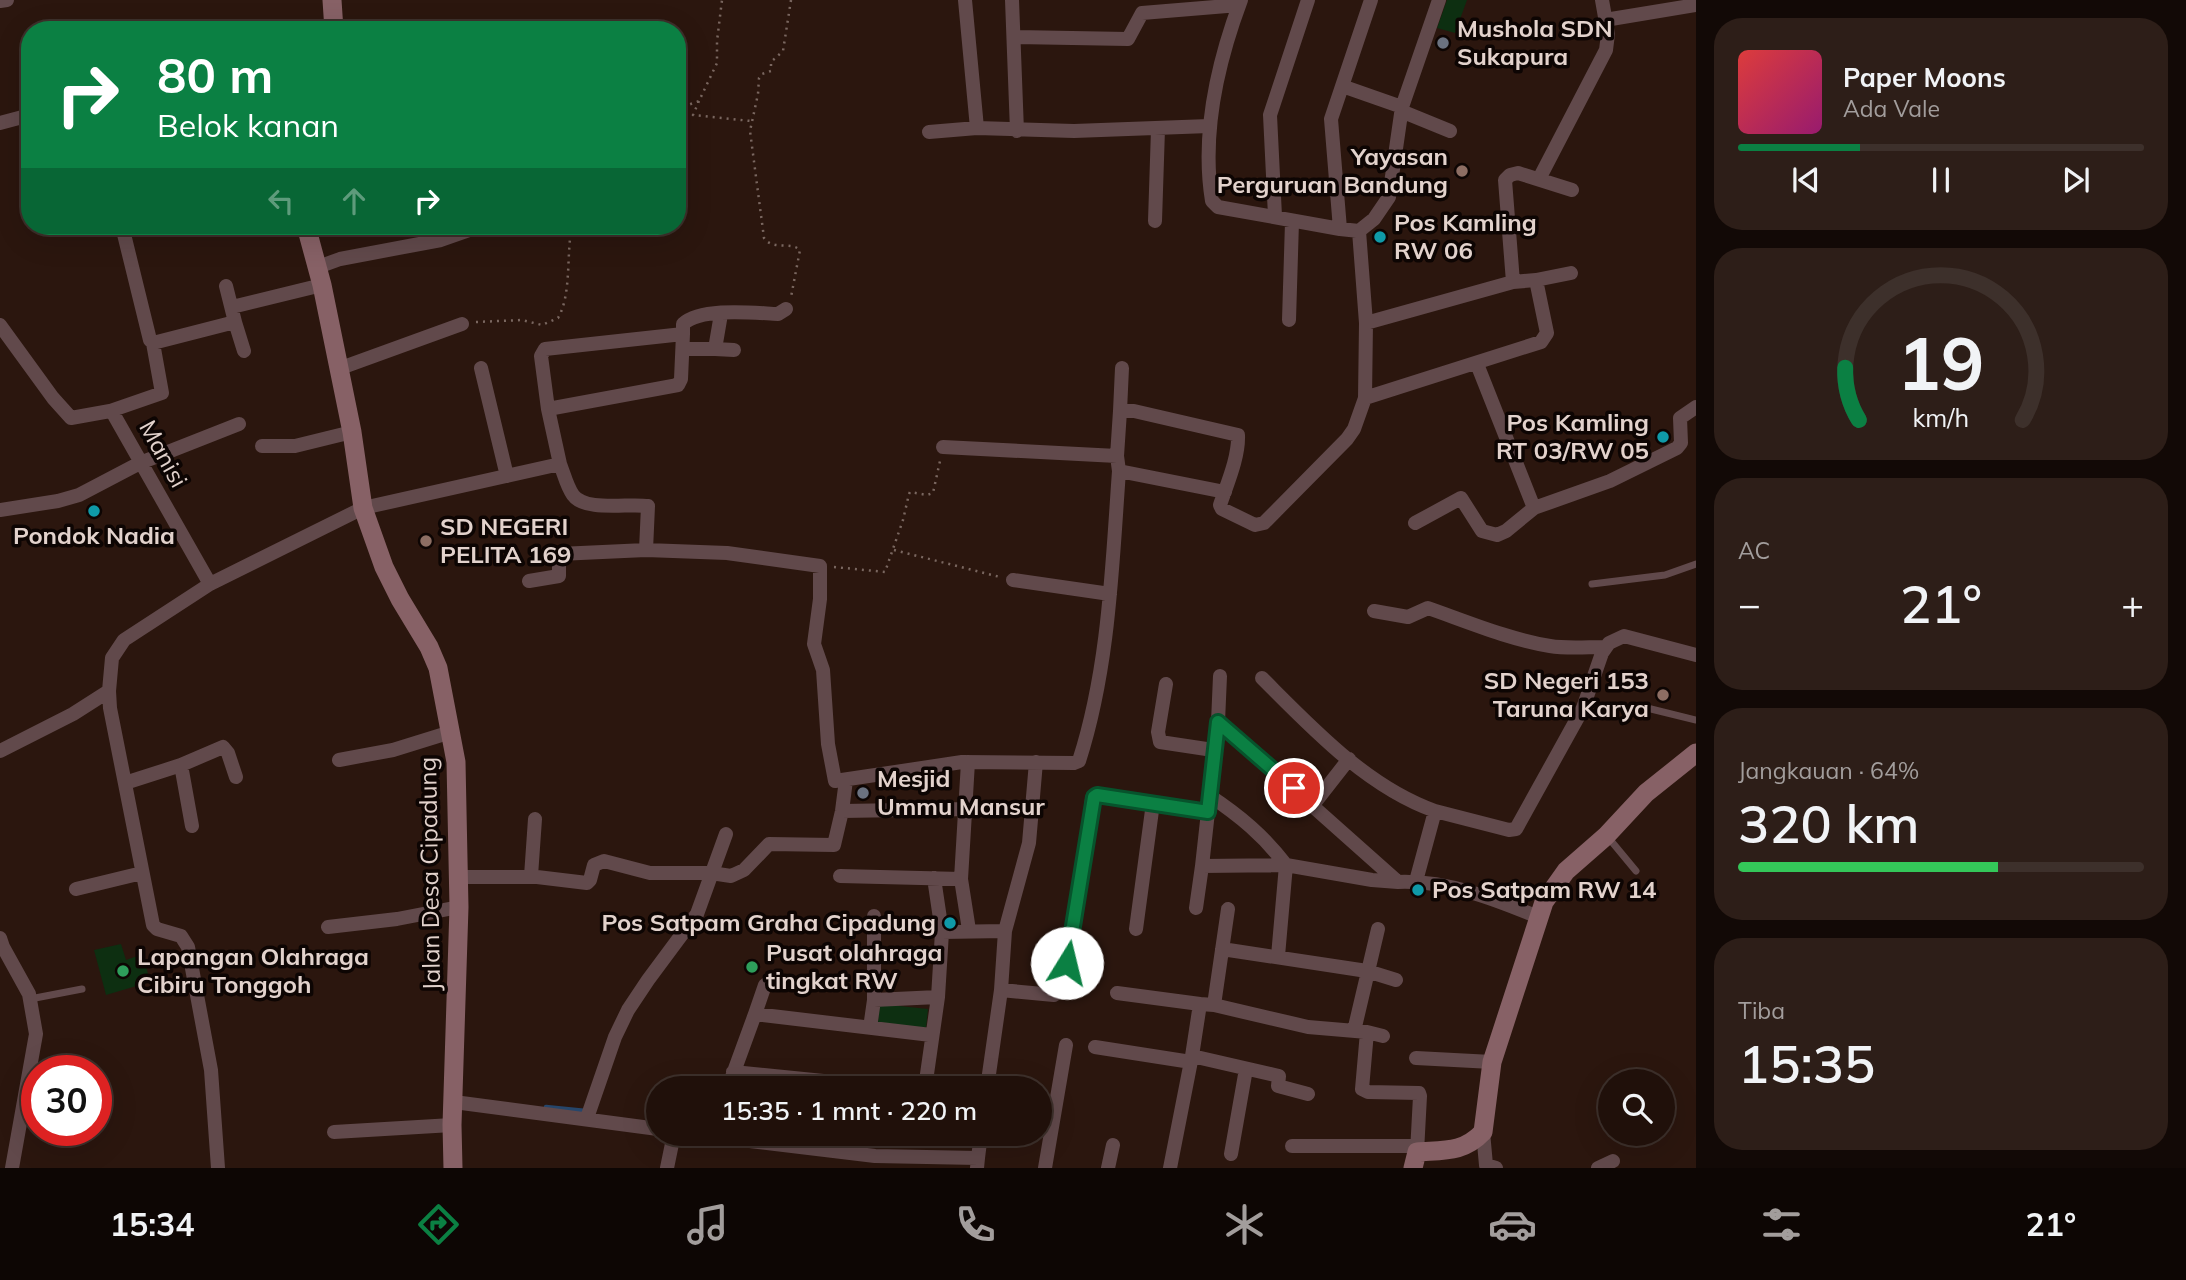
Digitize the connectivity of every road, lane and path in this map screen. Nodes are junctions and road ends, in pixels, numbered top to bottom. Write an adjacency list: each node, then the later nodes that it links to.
1 (7, 0): 11 (street)
2 (332, 0): 16 (street)
3 (722, 0): 19 (path)
4 (791, 0): 23 (path)
5 (965, 0): 26 (street)
6 (1012, 0): 17 (street)
7 (1308, 0): 33 (street)
8 (1371, 0): 18 (street)
9 (1439, 0): 21 (street)
10 (1602, 0): 15 (street)
11 (0, 1)
12 (1240, 3): 14 (street); 25 (street)
13 (1696, 5): 15 (street)
14 (1141, 6): 17 (street)
15 (1605, 20): 31 (street)
16 (333, 21)
17 (1014, 37): 28 (street)
18 (1342, 86): 21 (street); 36 (street)
19 (699, 101): 20 (path); 23 (path)
20 (686, 105)
21 (1401, 109): 29 (street); 37 (street)
22 (21, 117): 24 (street)
23 (751, 121): 48 (path)
24 (0, 123)
25 (1209, 126): 27 (street); 33 (street)
26 (977, 128): 28 (street); 30 (street)
27 (1158, 129): 28 (street); 34 (street)
28 (1017, 131)
29 (1450, 131)
30 (929, 132)
31 (1539, 179): 32 (street); 45 (street)
32 (1572, 190)
33 (1275, 216): 35 (street)
34 (1155, 221)
35 (1292, 222): 36 (street); 50 (street)
36 (1340, 229): 37 (street)
37 (1359, 231): 52 (street)
38 (124, 235): 56 (street)
39 (309, 235): 43 (street, Jalan Desa Cipadung)
40 (432, 235): 43 (street)
41 (570, 235): 53 (path)
42 (1572, 272): 44 (street)
43 (320, 276): 47 (street); 65 (street, Jalan Desa Cipadung)
44 (1536, 280): 45 (street); 62 (street)
45 (1513, 282): 52 (street)
46 (226, 286): 47 (street)
47 (232, 307): 51 (street)
48 (786, 309): 49 (street)
49 (721, 314): 55 (street); 59 (street)
50 (1289, 320)
51 (235, 322): 56 (street); 61 (street)
52 (1366, 323): 66 (street)
53 (462, 324): 65 (street)
54 (0, 325): 57 (street, Manisi)
55 (683, 334): 58 (street); 68 (street)
56 (153, 343): 69 (street)
57 (6, 345): 69 (street, Manisi)
58 (683, 349): 59 (street); 68 (street)
59 (715, 349): 60 (street)
60 (734, 350)
61 (244, 351)
62 (1477, 364): 66 (street); 81 (street)
63 (481, 368): 78 (street)
64 (1122, 368): 70 (street)
65 (338, 369): 72 (street, Jalan Desa Cipadung)
66 (1365, 398): 79 (street)
67 (1696, 407): 81 (street)
68 (548, 409): 76 (street)
69 (110, 411): 75 (street, Manisi)
70 (1120, 411): 77 (street); 79 (street)
71 (239, 424): 75 (street)
72 (352, 432): 73 (street); 80 (street, Jalan Desa Cipadung)
73 (262, 446)
74 (943, 447): 77 (street); 85 (path)
75 (140, 463): 82 (street); 90 (street, Manisi)
76 (559, 464): 78 (street); 84 (street)
77 (1118, 464): 79 (street); 92 (street)
78 (507, 477): 80 (street)
79 (1225, 492)
80 (363, 508): 90 (street); 103 (street, Jalan Desa Cipadung)
81 (1534, 508): 83 (street)
82 (0, 510)
83 (1415, 523)
84 (646, 550): 87 (street); 89 (street)
85 (893, 550): 87 (path); 88 (path)
86 (1696, 565): 91 (lane)
87 (820, 566): 113 (street)
88 (1013, 580): 92 (street)
89 (528, 581)
90 (210, 584): 99 (street)
91 (1591, 584)
92 (1111, 594): 110 (street)
93 (1374, 611): 94 (street)
94 (1605, 647): 95 (street); 120 (street)
95 (1696, 655)
96 (1220, 676): 102 (street)
97 (1262, 678): 107 (street)
98 (1166, 684): 104 (street)
99 (109, 691): 105 (street); 114 (street)
100 (1647, 708): 101 (lane)
101 (1696, 720)
102 (1218, 722): 104 (street); 117 (street)
103 (451, 732): 108 (street); 133 (street, Jalan Desa Cipadung)
104 (1213, 750): 115 (street)
105 (0, 751)
106 (1696, 753): 125 (street)
107 (1349, 759): 117 (street); 120 (street)
108 (339, 760)
109 (968, 762): 110 (street); 113 (street); 118 (street)
110 (1036, 762): 148 (street)
111 (181, 765): 112 (street); 114 (street); 123 (street)
112 (236, 777)
113 (846, 780): 119 (street)
114 (125, 783): 129 (street)
115 (1210, 796): 121 (street); 126 (street)
116 (1153, 803): 121 (street); 145 (street); 157 (street)
117 (1313, 805): 137 (street)
118 (964, 809): 119 (street); 135 (street)
119 (842, 810): 130 (street)
120 (1435, 811): 136 (street)
121 (1208, 812): 127 (street)
122 (535, 818): 131 (street)
123 (192, 826)
124 (726, 834): 130 (street)
125 (1606, 836): 128 (lane); 143 (street)
126 (1286, 865): 127 (street); 137 (street); 152 (street)
127 (1202, 866): 140 (street)
128 (1636, 871)
129 (142, 873): 138 (street); 196 (street)
130 (711, 873): 131 (street); 181 (street)
131 (531, 876): 133 (street)
132 (840, 876): 134 (street)
133 (457, 877): 139 (street, Jalan Desa Cipadung)
134 (934, 878): 135 (street); 149 (street)
135 (961, 879): 147 (street)
136 (1416, 881): 137 (street); 143 (street)
137 (1398, 882)
138 (76, 889)
139 (458, 907): 144 (street); 180 (street, Jalan Desa Cipadung)
140 (1196, 908)
141 (1228, 909): 151 (street)
142 (874, 916): 161 (street)
143 (1538, 916): 172 (street)
144 (328, 927)
145 (1136, 929)
146 (1378, 929): 153 (street)
147 (969, 930): 148 (street); 149 (street)
148 (1005, 930): 157 (street)
149 (942, 932): 159 (street)
150 (0, 937): 160 (street)
151 (1222, 949): 152 (street); 162 (street)
152 (1278, 956): 153 (street)
153 (1367, 971): 154 (street); 165 (street)
154 (1396, 980)
155 (765, 985): 163 (street)
156 (82, 989): 160 (lane)
157 (1001, 990): 178 (street)
158 (1117, 993): 162 (street)
159 (938, 997): 161 (street); 166 (street)
160 (30, 999): 195 (street)
161 (874, 1000): 164 (street)
162 (1207, 1004): 165 (street); 171 (street)
163 (755, 1014): 164 (street); 174 (street)
164 (870, 1028): 166 (street)
165 (1360, 1031): 167 (street); 191 (street)
166 (931, 1035): 177 (street)
167 (1383, 1036)
168 (1066, 1045): 199 (street)
169 (1095, 1047): 171 (street)
170 (1416, 1058): 172 (street)
171 (1192, 1059): 173 (street); 201 (street)
172 (1492, 1062): 185 (street)
173 (1246, 1069): 179 (street); 190 (street)
174 (733, 1072): 175 (street); 176 (street)
175 (732, 1076)
176 (773, 1076)
177 (926, 1076)
178 (990, 1076)
179 (1308, 1094)
180 (454, 1102): 181 (street); 182 (street, Jalan Desa Cipadung)
181 (587, 1118): 183 (street)
182 (452, 1125): 184 (street); 197 (street, Jalan Desa Cipadung)
183 (646, 1127)
184 (334, 1132)
185 (1483, 1132): 191 (street); 202 (street)
186 (1113, 1145): 200 (street)
187 (672, 1146): 198 (street)
188 (780, 1146): 193 (street)
189 (1292, 1146): 191 (street)
190 (1231, 1154)
191 (1416, 1155)
192 (1613, 1161): 203 (street)
193 (875, 1162): 194 (street)
194 (978, 1163)
195 (12, 1168)
196 (218, 1168)
197 (453, 1168)
198 (667, 1168)
199 (1045, 1168)
200 (1108, 1168)
201 (1170, 1168)
202 (1496, 1168)
203 (1598, 1168)

